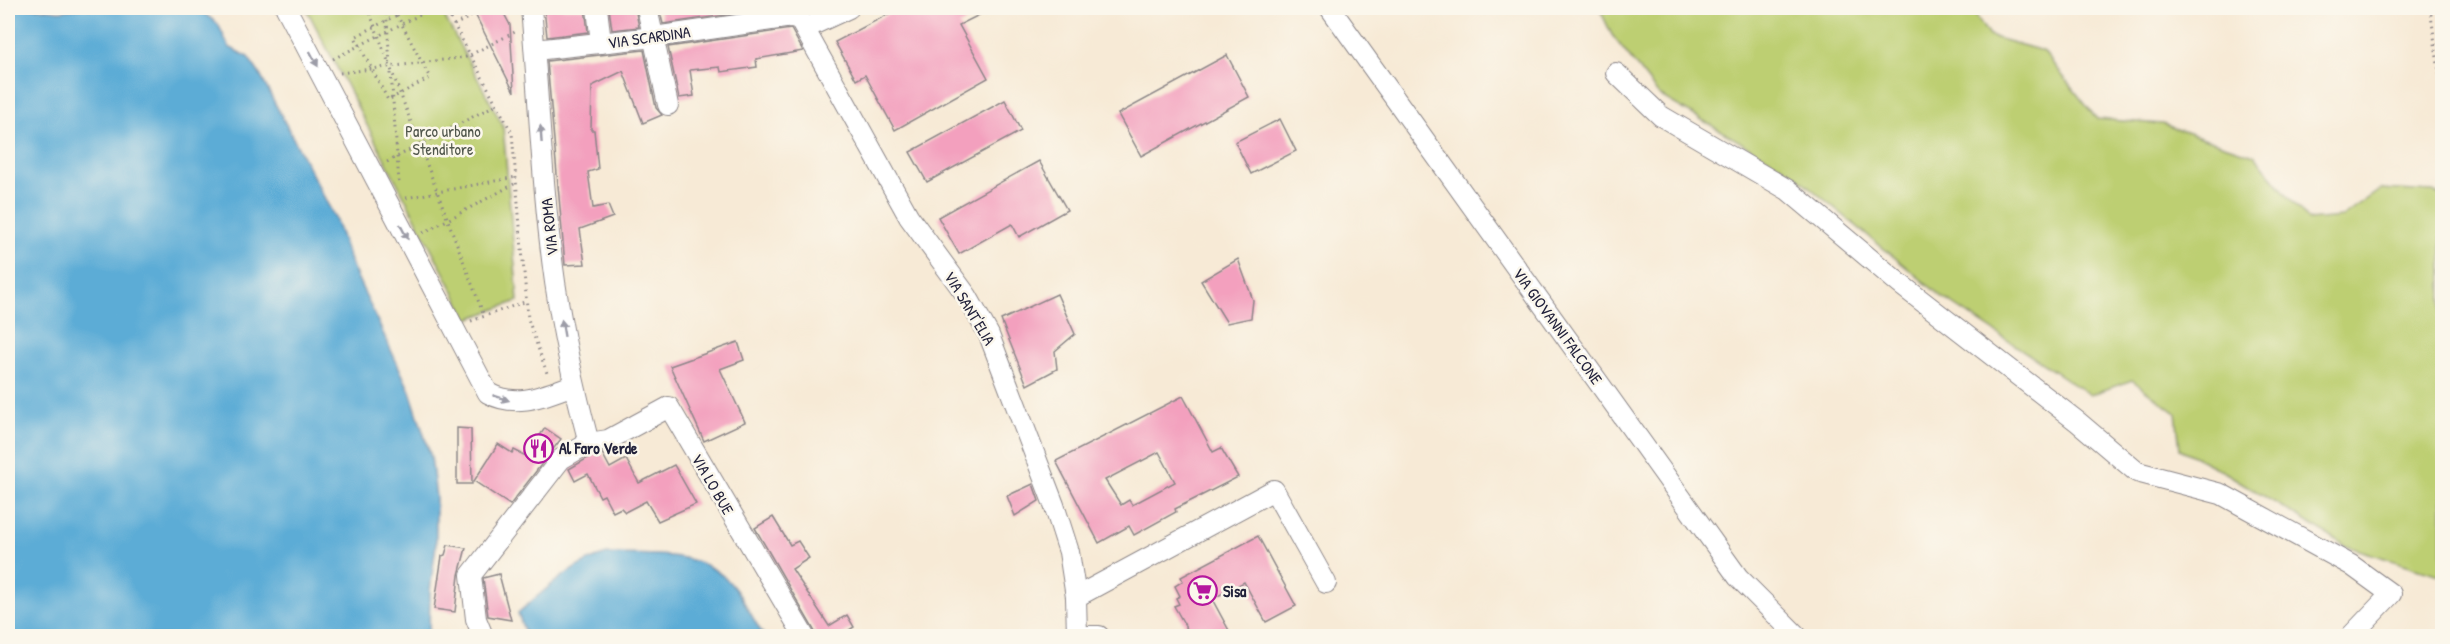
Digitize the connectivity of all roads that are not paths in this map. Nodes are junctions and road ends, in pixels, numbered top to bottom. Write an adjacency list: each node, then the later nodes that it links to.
1 (286, 8): 13 (street, one-way to 13)
2 (531, 8): 10 (street, VIA ROMA)
3 (597, 8): 9 (street)
4 (647, 8): 8 (street)
5 (849, 8): 7 (street, VIA SCARDINA)
6 (1330, 8): 21 (street, VIA GIOVANNI FALCONE)
7 (800, 17): 8 (street, VIA SCARDINA); 16 (street, VIA SANT'ELIA)
8 (654, 37): 9 (street, VIA SCARDINA); 12 (street)
9 (602, 43): 10 (street, VIA SCARDINA)
10 (535, 50): 13 (street, VIA ROMA, one-way to 10)
11 (1616, 73): 22 (street)
12 (668, 105)
13 (573, 385): 14 (street, VIA ROMA)
14 (589, 443): 17 (street); 18 (street, VIA LO BUE)
15 (1326, 584): 16 (street)
16 (1077, 597): 19 (street, VIA SANT'ELIA)
17 (483, 636)
18 (804, 636)
19 (1077, 636): 20 (street)
20 (1099, 636)
21 (1797, 636)
22 (2351, 636)

